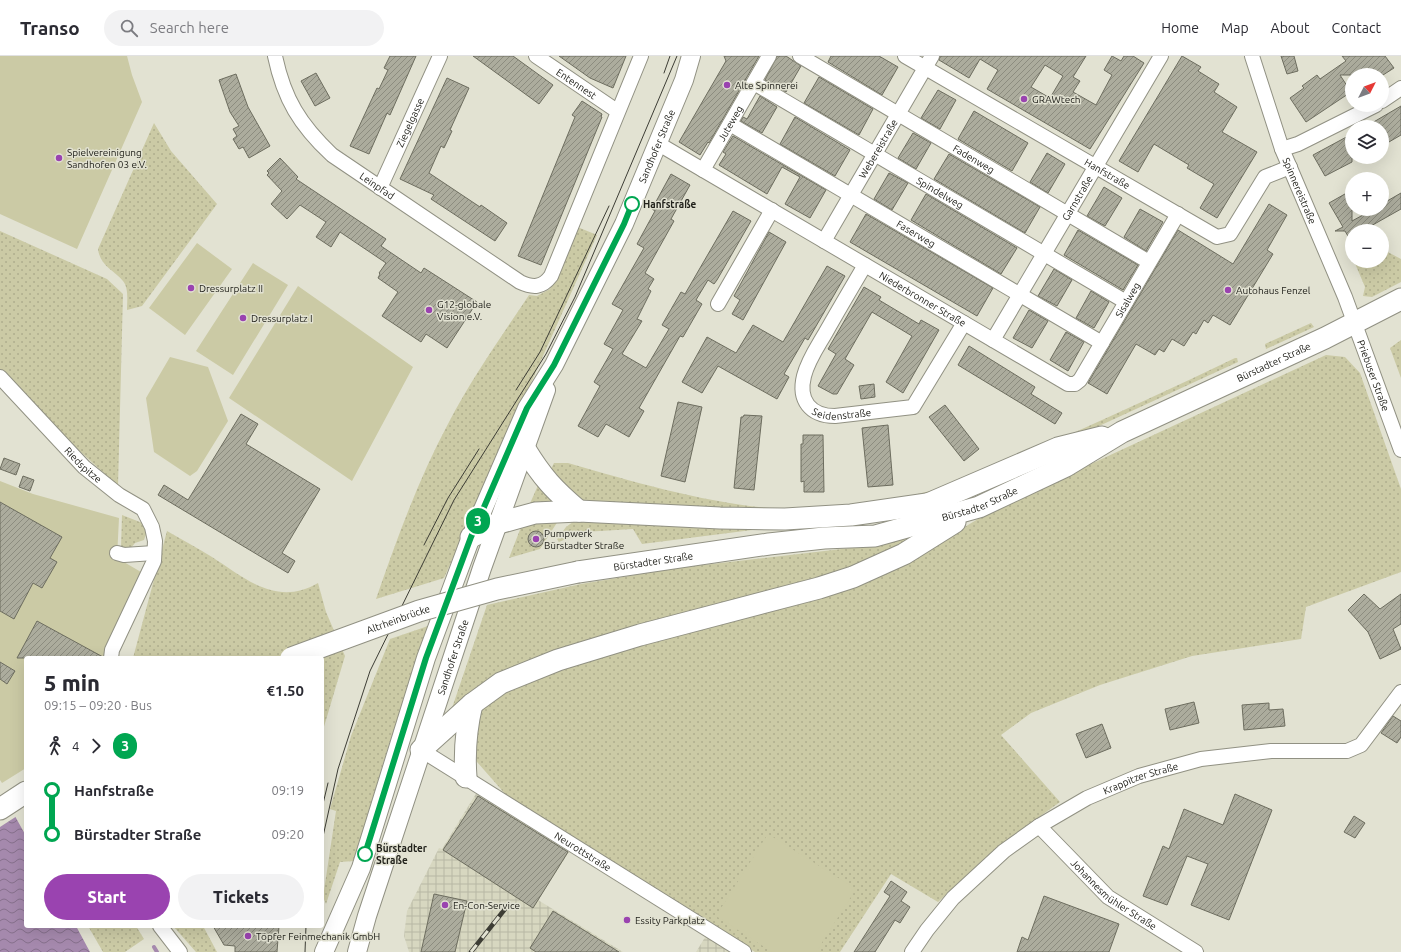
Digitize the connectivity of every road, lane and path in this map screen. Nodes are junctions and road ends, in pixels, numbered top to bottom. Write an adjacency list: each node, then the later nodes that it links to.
1 (275, 56): 25 (street, Leinpfad)
2 (440, 56): 25 (street, Ziegelgasse)
3 (536, 56): 15 (street, Entennest)
4 (641, 56): 15 (street)
5 (691, 56): 19 (street, Sandhofer Straße)
6 (769, 56): 12 (street, Juteweg)
7 (800, 56): 17 (street, Fadenweg)
8 (905, 56): 11 (street, Hanfstraße)
9 (1160, 56): 22 (street, Garnstraße)
10 (1252, 56): 20 (street, Spinnereistraße)
11 (928, 62): 17 (street, Webereistraße); 22 (street, Hanfstraße)
12 (754, 83): 18 (street, Juteweg); 21 (street, Spindelweg)
13 (1401, 88): 14 (street)
14 (1389, 96)
15 (617, 111): 25 (street, Leinpfad)
16 (1362, 112): 20 (street)
17 (898, 114): 21 (street, Webereistraße); 28 (street, Fadenweg)
18 (730, 124): 24 (street, Juteweg); 26 (street, Faserweg)
19 (656, 143): 24 (street, Niederbronner Straße); 42 (street, Sandhofer Straße)
20 (1282, 149): 23 (street, Spinnereistraße)
21 (874, 154): 26 (street, Webereistraße); 31 (street, Spindelweg)
22 (1095, 166): 28 (street, Garnstraße); 29 (street, Hanfstraße)
23 (1290, 167): 29 (street, Hanfstraße); 39 (street, Spinnereistraße)
24 (703, 170): 27 (street, Niederbronner Straße)
25 (380, 188)
26 (851, 195): 30 (street, Webereistraße); 34 (street, Faserweg)
27 (772, 210): 30 (street, Niederbronner Straße); 37 (street)
28 (1067, 213): 31 (street, Garnstraße); 32 (street, Fadenweg)
29 (1178, 214): 32 (street, Sisalweg)
30 (824, 241): 33 (street, Niederbronner Straße)
31 (1044, 254): 34 (street, Garnstraße); 36 (street, Spindelweg)
32 (1149, 262): 36 (street, Sisalweg)
33 (865, 265): 38 (street, Niederbronner Straße); 38 (street, Seidenstraße)
34 (1020, 294): 40 (street, Garnstraße); 41 (street, Faserweg)
35 (1401, 299): 39 (main road, Bürstadter Straße)
36 (1126, 302): 41 (street, Sisalweg)
37 (718, 304)
38 (964, 323): 40 (street, Niederbronner Straße)
39 (1354, 323): 45 (main road, Bürstadter Straße); 47 (street, Priebuser Straße)
40 (993, 340): 44 (street, Niederbronner Straße)
41 (1102, 343): 44 (street, Sisalweg)
42 (554, 365): 46 (street, Sandhofer Straße); 52 (street, Sandhofer Straße)
43 (0, 377): 55 (street, Riedspitze)
44 (1075, 384)
45 (1122, 432): 48 (main road, Bürstadter Straße); 49 (main road, Bürstadter Straße)
46 (525, 449): 50 (main road); 51 (street, Sandhofer Straße)
47 (1401, 450)
48 (934, 503): 50 (main road); 53 (main road, Bürstadter Straße)
49 (979, 507): 53 (main road, Bürstadter Straße); 60 (main road)
50 (579, 510): 51 (main road)
51 (499, 523): 52 (main road); 62 (street, Sandhofer Straße)
52 (471, 537): 61 (street, Sandhofer Straße)
53 (824, 538): 56 (main road, Bürstadter Straße)
54 (117, 553): 55 (street)
55 (154, 553): 57 (street, Riedspitze)
56 (578, 572): 58 (main road, Altrheinbrücke, bridge)
57 (111, 656)
58 (296, 656)
59 (1401, 692): 66 (street, Krappitzer Straße)
60 (472, 704): 62 (main road); 63 (main road)
61 (400, 743): 62 (street); 69 (street, Sandhofer Straße)
62 (421, 750): 63 (street, Neurottstraße); 70 (street, Sandhofer Straße)
63 (466, 777): 71 (street, Neurottstraße)
64 (24, 793): 65 (main road)
65 (0, 809)
66 (1039, 826): 72 (street, Krappitzer Straße); 73 (street, Johannesmühler Straße)
67 (162, 928): 68 (street)
68 (180, 952)
69 (324, 952)
70 (357, 952)
71 (744, 952)
72 (912, 952)
73 (1196, 952)

